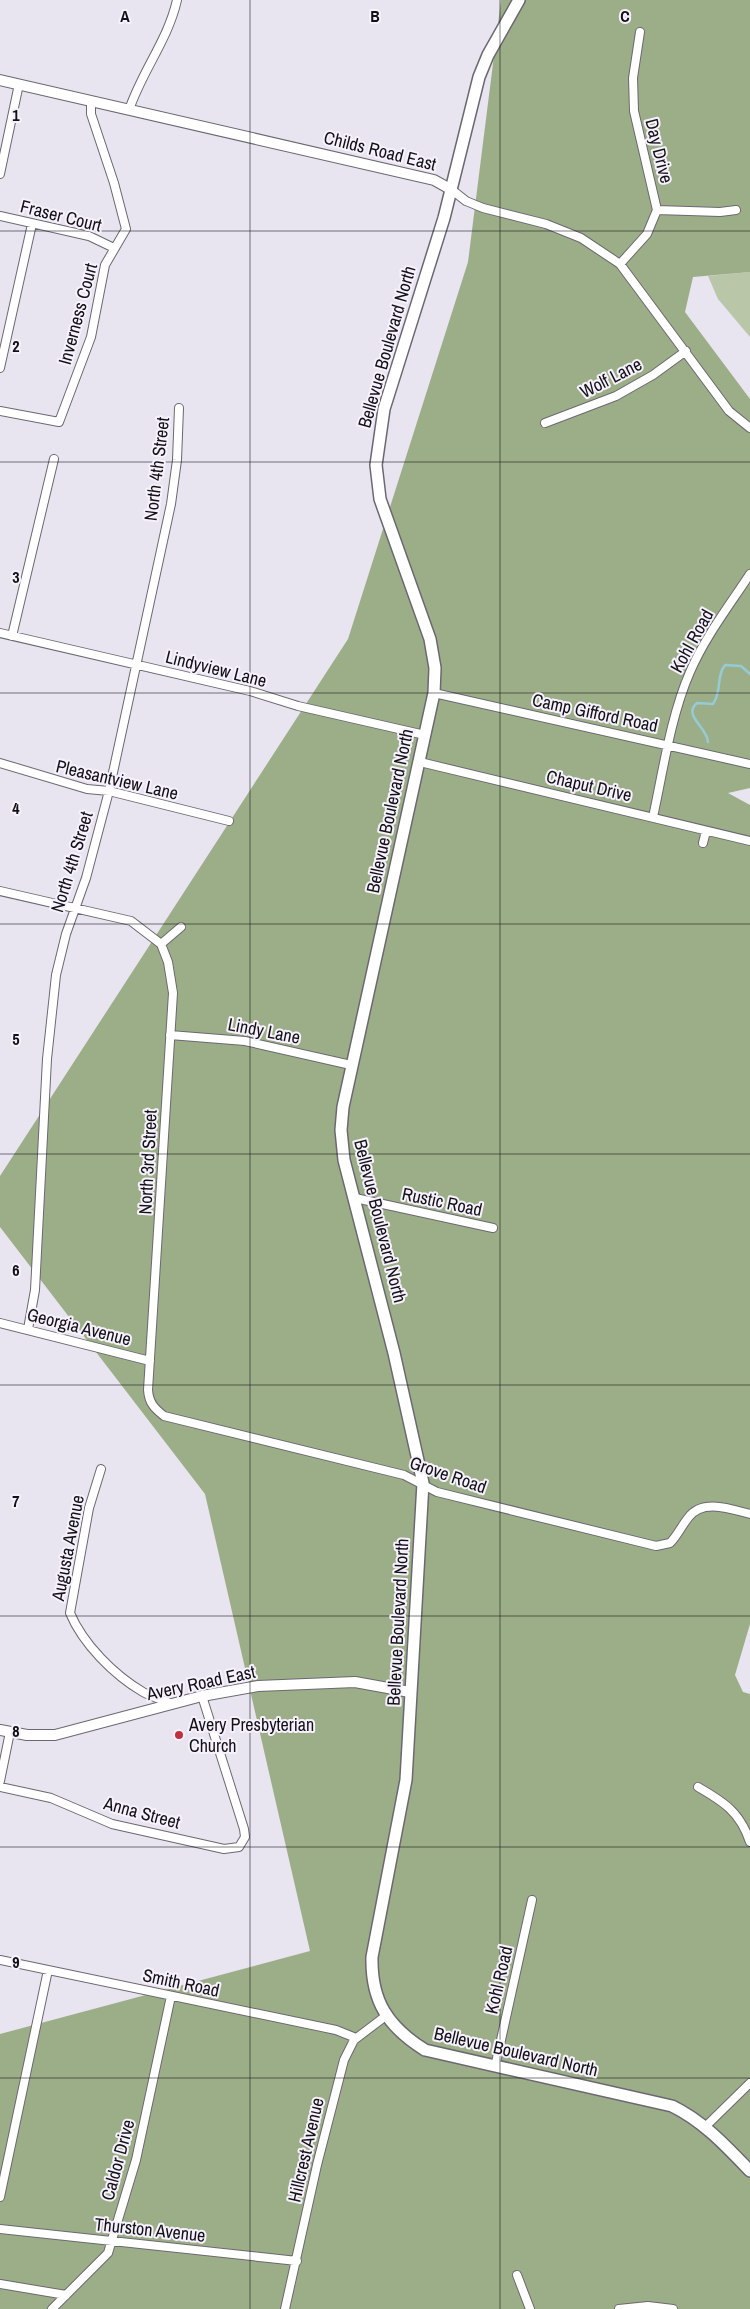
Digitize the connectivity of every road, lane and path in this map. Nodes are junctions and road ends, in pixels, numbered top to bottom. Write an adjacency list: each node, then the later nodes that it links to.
1 (177, 0): 7 (street)
2 (519, 0): 9 (main road, Bellevue Boulevard North)
3 (640, 32): 10 (street, Day Drive)
4 (0, 80): 5 (street, Childs Road East)
5 (19, 84): 6 (street, Childs Road East); 8 (street)
6 (91, 101): 7 (street, Childs Road East); 14 (street, Inverness Court)
7 (129, 110): 9 (street, Childs Road East)
8 (0, 174)
9 (452, 190): 15 (street, Childs Road East); 27 (main road, Bellevue Boulevard North)
10 (657, 210): 11 (street); 15 (street, Day Drive)
11 (736, 210)
12 (0, 216): 13 (street, Fraser Court)
13 (32, 224): 14 (street, Fraser Court); 17 (street)
14 (114, 248): 19 (street, Inverness Court)
15 (620, 264): 16 (street, Childs Road East)
16 (686, 351): 20 (street, Wolf Lane); 21 (street, Childs Road East)
17 (0, 368)
18 (179, 408): 26 (street, North 4th Street)
19 (0, 411)
20 (545, 423)
21 (750, 428)
22 (54, 459): 25 (street)
23 (750, 574): 29 (street, Kohl Road)
24 (0, 633): 25 (street, Lindyview Lane)
25 (12, 636): 26 (street, Lindyview Lane)
26 (135, 665): 28 (street, Lindyview Lane); 33 (street, North 4th Street)
27 (434, 693): 28 (main road, Bellevue Boulevard North); 29 (street, Camp Gifford Road)
28 (425, 735): 30 (main road, Bellevue Boulevard North)
29 (670, 745): 32 (street, Camp Gifford Road); 34 (street, Kohl Road)
30 (420, 762): 34 (street, Chaput Drive); 44 (main road, Bellevue Boulevard North)
31 (0, 763): 33 (street, Pleasantview Lane)
32 (750, 764)
33 (108, 791): 35 (street, Pleasantview Lane); 40 (street, North 4th Street)
34 (652, 817): 36 (street, Chaput Drive)
35 (229, 821)
36 (706, 831): 37 (street, Chaput Drive); 38 (street)
37 (750, 841)
38 (703, 843)
39 (0, 890): 40 (street)
40 (76, 907): 42 (street); 48 (street, North 4th Street)
41 (181, 927): 42 (street)
42 (161, 944): 43 (street, North 3rd Street)
43 (170, 1034): 44 (street, Lindy Lane); 49 (street, North 3rd Street)
44 (352, 1065): 45 (main road, Bellevue Boulevard North)
45 (355, 1198): 46 (street, Rustic Road); 52 (main road, Bellevue Boulevard North)
46 (493, 1228)
47 (0, 1323): 48 (street, Georgia Avenue)
48 (28, 1329): 49 (street, Georgia Avenue)
49 (150, 1361): 50 (street, North 3rd Street)
50 (153, 1408): 52 (street, Grove Road)
51 (101, 1469): 56 (street, Augusta Avenue)
52 (423, 1483): 53 (street, Grove Road); 54 (main road, Bellevue Boulevard North)
53 (750, 1514)
54 (410, 1692): 55 (street, Avery Road East); 66 (main road, Bellevue Boulevard North)
55 (202, 1696): 56 (street, Avery Road East); 59 (street, Anna Street)
56 (172, 1704): 57 (street, Avery Road East)
57 (5, 1731): 58 (street)
58 (0, 1781)
59 (0, 1786)
60 (698, 1787): 61 (street)
61 (750, 1842)
62 (532, 1900): 68 (street, Kohl Road)
63 (0, 1960): 64 (street, Smith Road)
64 (48, 1970): 65 (street, Smith Road); 72 (street)
65 (171, 1996): 67 (street, Smith Road); 74 (street, Caldor Drive)
66 (386, 2015): 67 (street, Hillcrest Avenue); 68 (main road, Bellevue Boulevard North)
67 (356, 2038): 75 (street, Hillcrest Avenue)
68 (495, 2067): 70 (main road, Bellevue Boulevard North)
69 (750, 2082): 70 (street)
70 (705, 2127): 71 (main road, Bellevue Boulevard North)
71 (750, 2171)
72 (0, 2197)
73 (0, 2229): 74 (street, Thurston Avenue)
74 (112, 2242): 75 (street, Thurston Avenue); 78 (street, Caldor Drive)
75 (297, 2261): 80 (street, Hillcrest Avenue)
76 (517, 2275): 81 (street)
77 (0, 2284): 78 (street)
78 (66, 2295): 79 (street, Caldor Drive)
79 (52, 2309)
80 (286, 2309)
81 (530, 2309)
82 (619, 2309): 83 (street)
83 (673, 2309)

